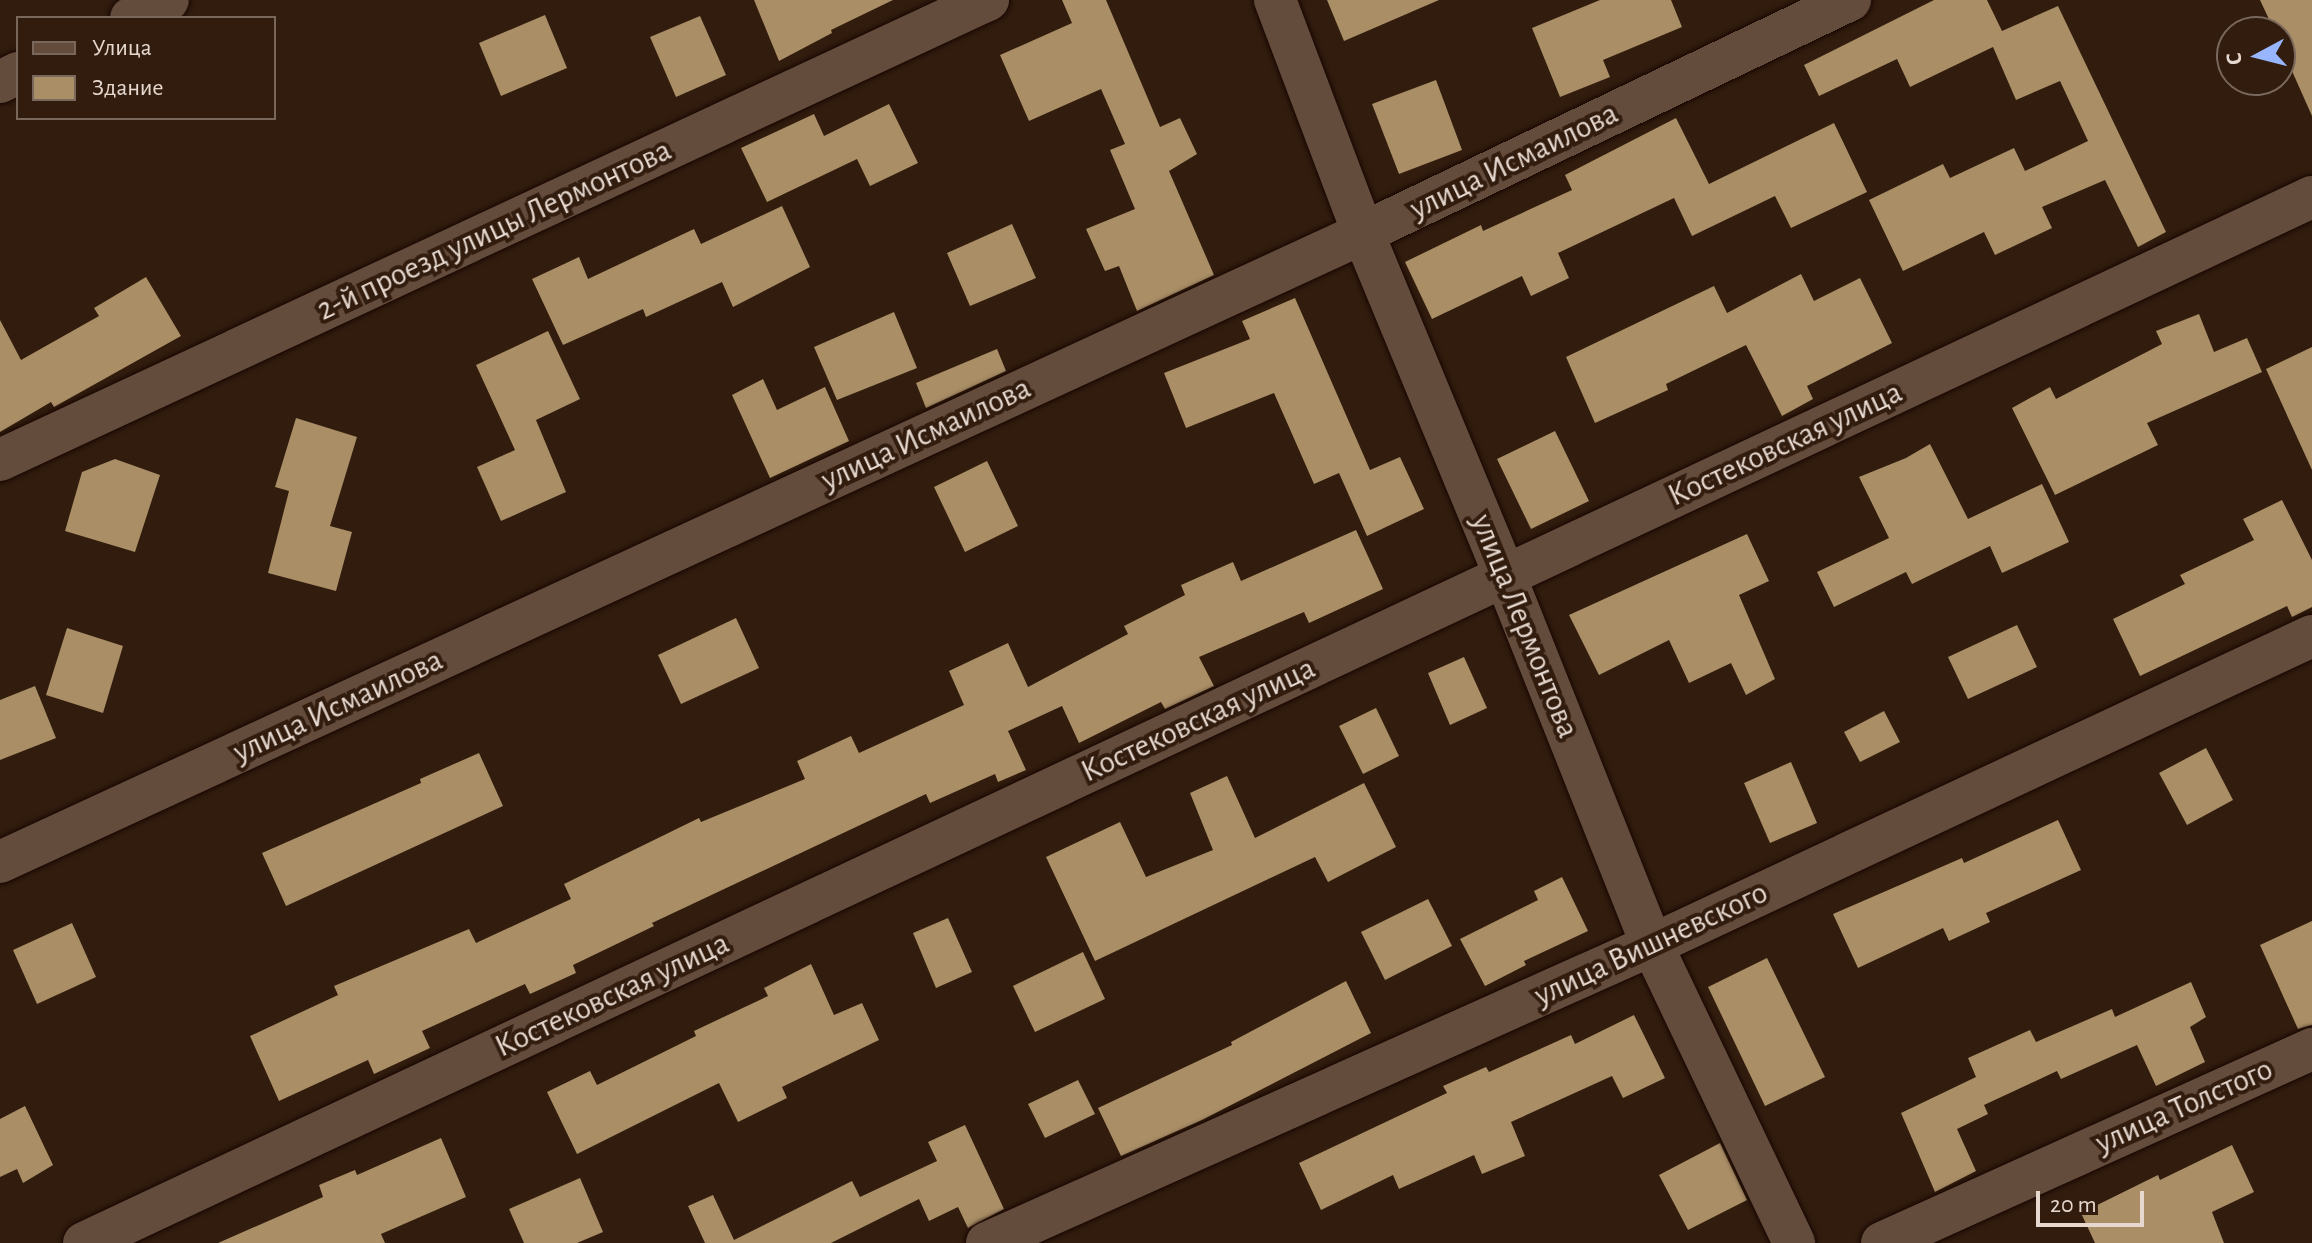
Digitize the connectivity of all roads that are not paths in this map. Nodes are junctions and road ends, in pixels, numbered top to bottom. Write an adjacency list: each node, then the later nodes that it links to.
1 (168, 0): 5 (street)
2 (988, 0): 8 (street, 2-й проезд улицы Лермонтова)
3 (1275, 0): 7 (street, улица Лермонтова)
4 (1850, 0): 7 (street, улица Исмаилова)
5 (135, 16)
6 (2312, 197): 9 (street, Костековская улица)
7 (1363, 233): 9 (street, улица Лермонтова); 11 (street, улица Исмаилова)
8 (0, 460)
9 (1505, 576): 12 (street, улица Лермонтова); 14 (street, Костековская улица)
10 (2312, 636): 12 (street, улица Вишневского)
11 (0, 862)
12 (1652, 945): 15 (street, улица Вишневского); 16 (street, улица Лермонтова)
13 (2312, 1049): 17 (street, улица Толстого)
14 (84, 1243)
15 (987, 1243)
16 (1794, 1243)
17 (1882, 1243)

